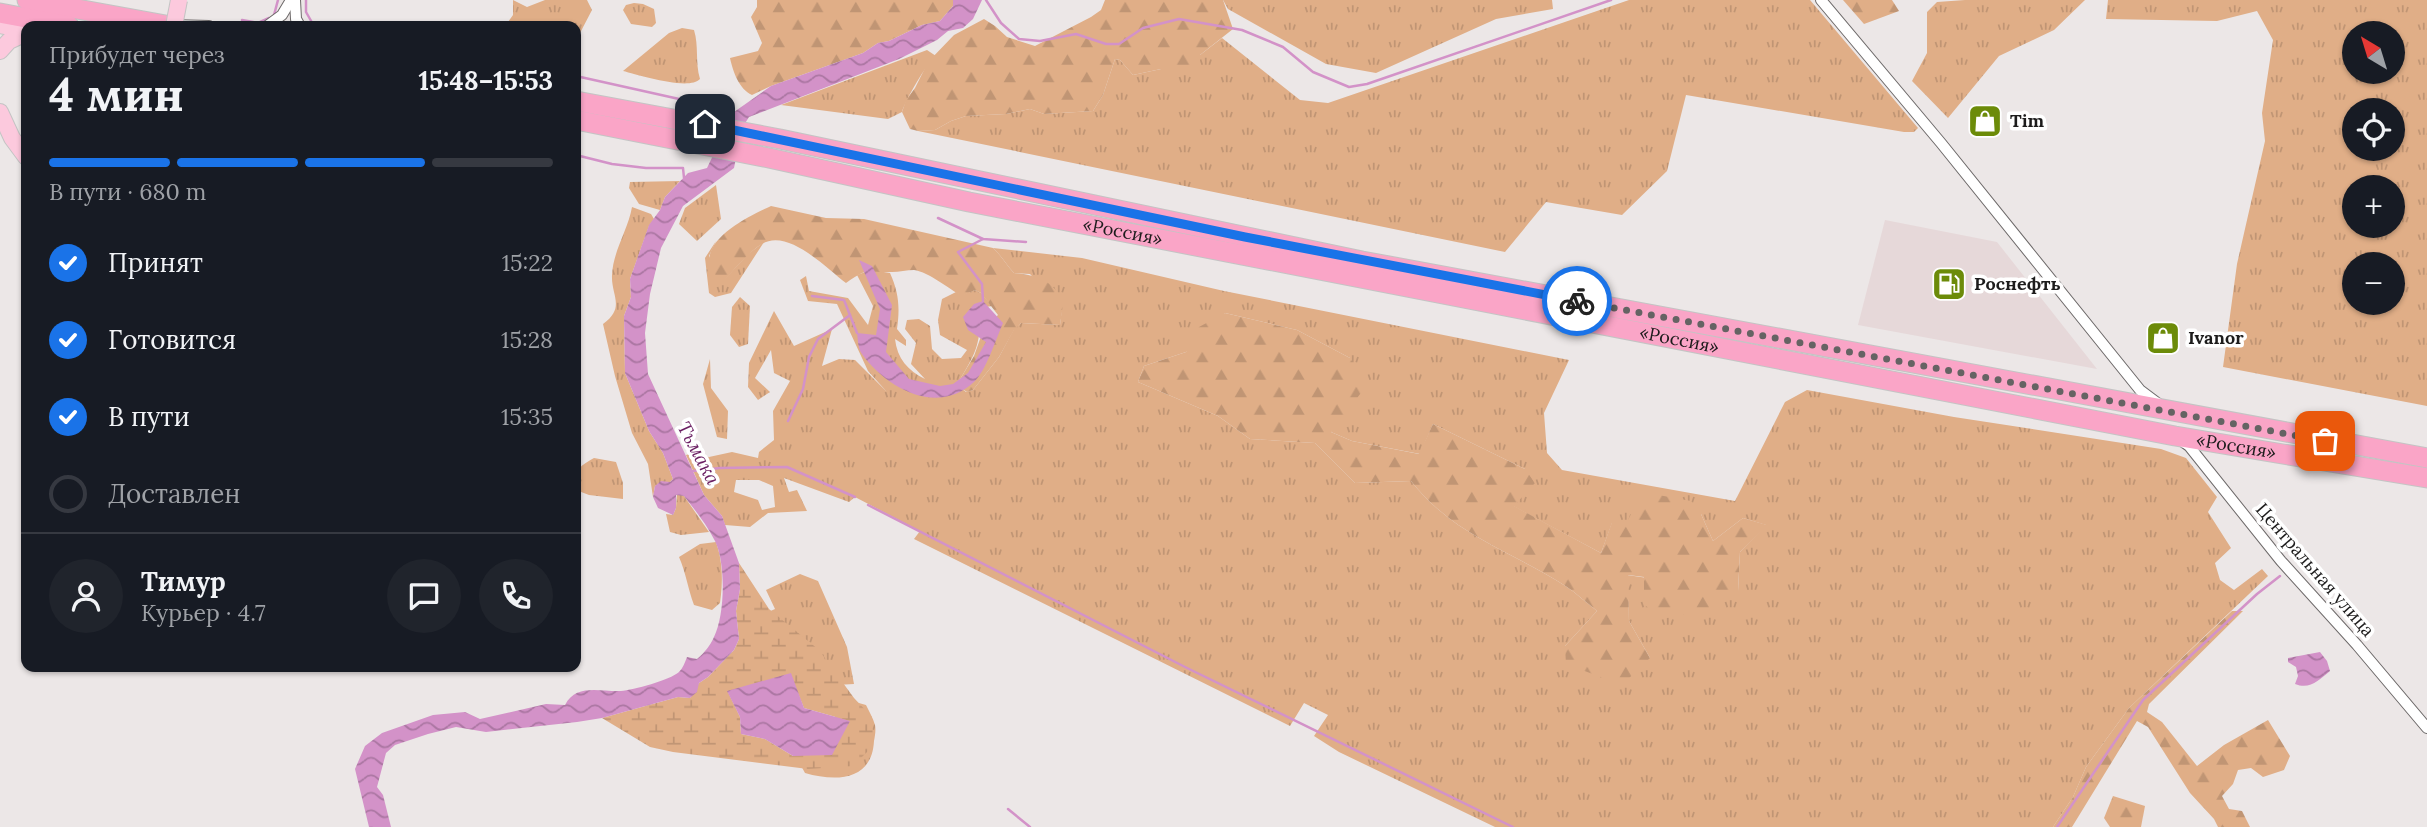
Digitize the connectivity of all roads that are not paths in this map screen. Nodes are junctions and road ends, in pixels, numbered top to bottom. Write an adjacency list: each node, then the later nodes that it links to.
1 (27, 0): 7 (highway)
2 (62, 0): 7 (main road)
3 (180, 0): 10 (main road, bridge)
4 (293, 0): 11 (street); 12 (street)
5 (1821, 0): 21 (street)
6 (0, 13): 8 (highway)
7 (103, 14): 9 (highway)
8 (42, 21)
9 (141, 21)
10 (170, 21)
11 (274, 21)
12 (297, 21)
13 (0, 25): 14 (main road)
14 (21, 30)
15 (21, 34): 16 (main road)
16 (0, 51)
17 (581, 102): 21 (highway, «Россия»)
18 (0, 111): 20 (main road)
19 (581, 121): 22 (highway, «Россия»)
20 (21, 151)
21 (2170, 411): 23 (highway, «Россия»)
22 (2175, 436): 24 (highway, «Россия»); 25 (street, Центральная улица)
23 (2427, 458)
24 (2427, 478)
25 (2427, 728)

